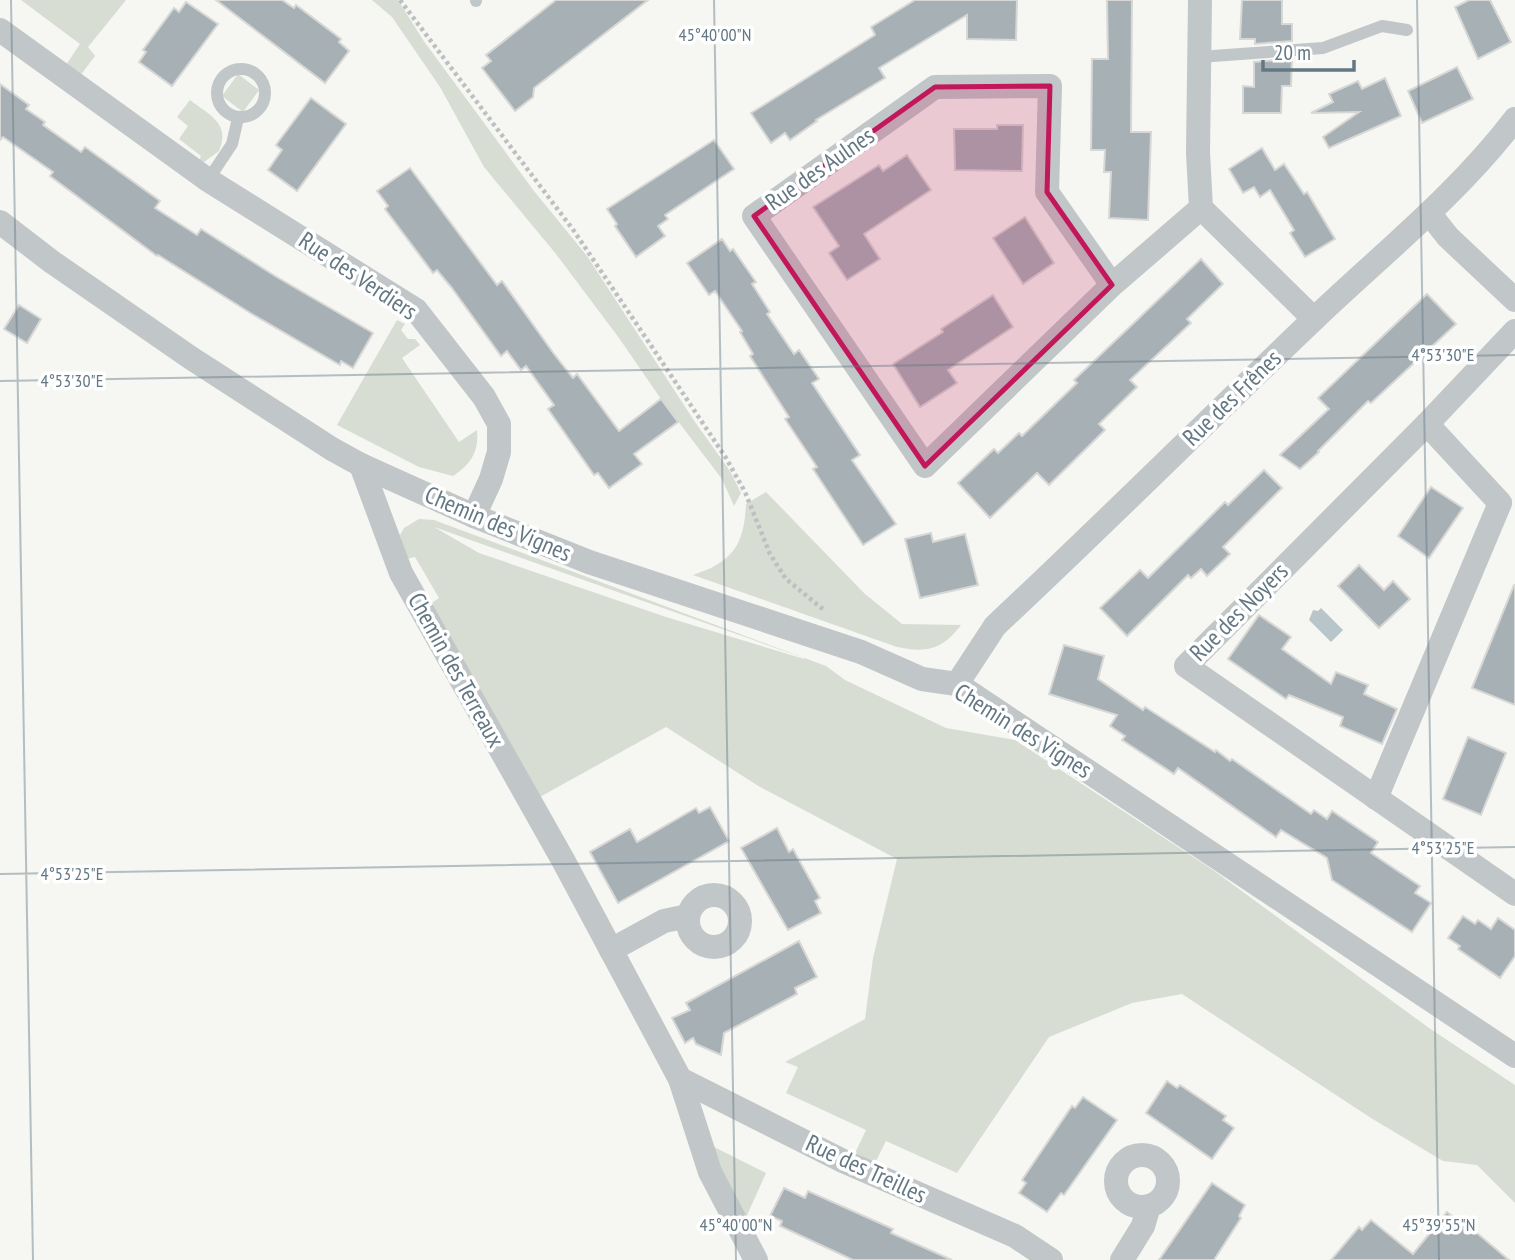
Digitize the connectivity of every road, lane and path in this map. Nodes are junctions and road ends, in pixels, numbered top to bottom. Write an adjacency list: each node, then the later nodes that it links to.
1 (400, 0): 19 (path)
2 (1200, 0): 5 (street)
3 (0, 30): 8 (street, Rue des Verdiers)
4 (1407, 30): 5 (lane)
5 (1199, 57): 9 (street)
6 (237, 118): 6 (lane); 8 (lane)
7 (1515, 119): 10 (street, Rue des Frênes)
8 (208, 180): 18 (street, Rue des Verdiers)
9 (1201, 208): 12 (street, Rue des Aulnes); 14 (street)
10 (1429, 213): 13 (street); 14 (street, Rue des Frênes)
11 (0, 222): 17 (street)
12 (1112, 285): 12 (street, Rue des Aulnes)
13 (1515, 300)
14 (1314, 319): 20 (street, Rue des Frênes)
15 (1515, 331): 16 (street, Rue des Noyers)
16 (1427, 424): 21 (street); 21 (street, Rue des Noyers)
17 (361, 465): 18 (street, Chemin des Vignes); 24 (street, Chemin des Terreaux)
18 (474, 516): 20 (street, Chemin des Vignes)
19 (830, 616)
20 (957, 684): 25 (street, Chemin des Vignes)
21 (1376, 798): 22 (street, Rue des Noyers)
22 (1515, 894)
23 (688, 916): 24 (street)
24 (611, 950): 26 (street, Chemin des Terreaux)
25 (1515, 1056)
26 (680, 1079): 28 (street, Chemin des Terreaux); 29 (street, Rue des Treilles)
27 (1149, 1206): 30 (street)
28 (756, 1260)
29 (1051, 1260)
30 (1122, 1260)

